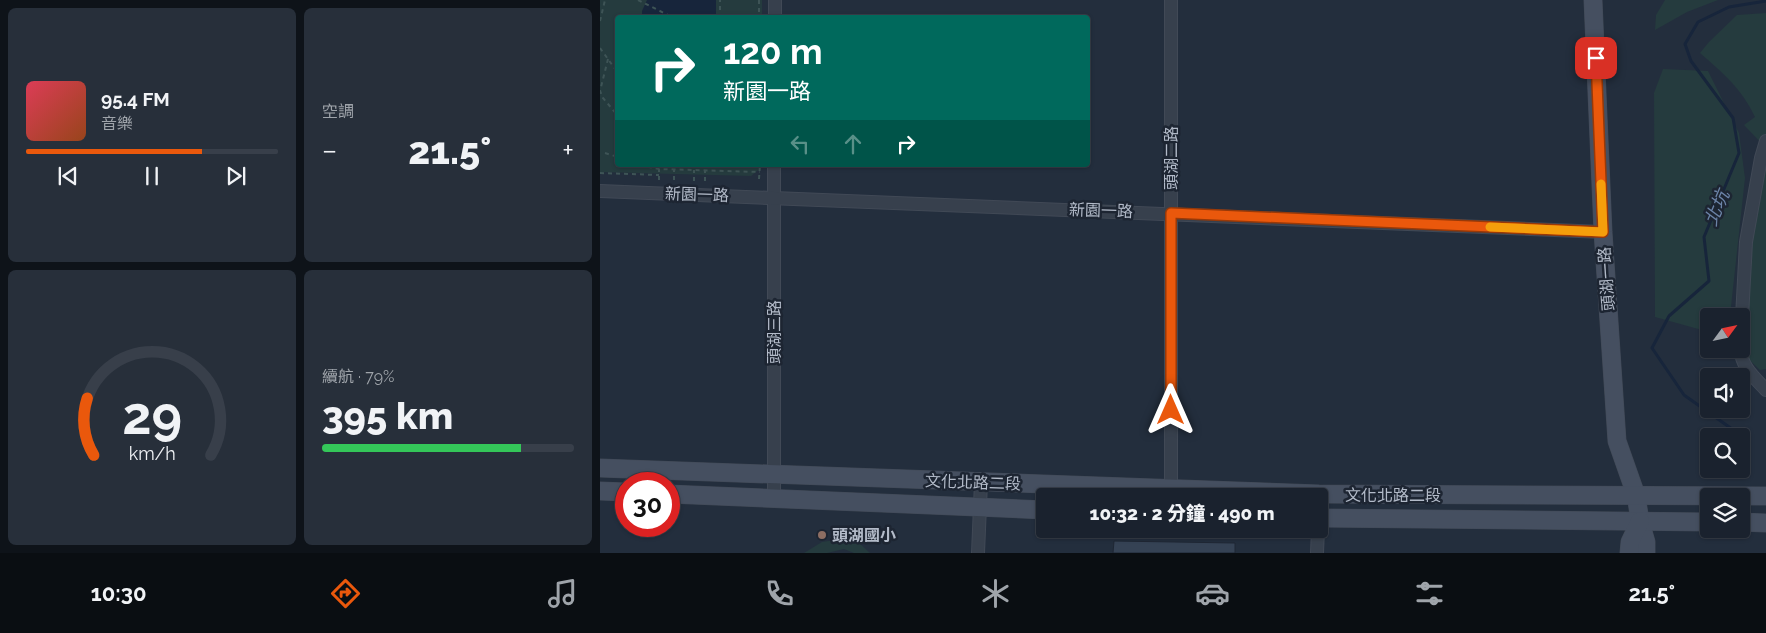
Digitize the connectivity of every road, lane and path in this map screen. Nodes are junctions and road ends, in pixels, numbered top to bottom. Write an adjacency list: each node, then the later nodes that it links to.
1 (605, 0): 12 (path)
2 (720, 0): 9 (path)
3 (759, 0): 10 (path)
4 (775, 0): 11 (street)
5 (1170, 0): 42 (street, 頭湖二路)
6 (1593, 0): 43 (street, 頭湖一路)
7 (639, 1): 8 (path)
8 (667, 14)
9 (720, 15)
10 (759, 15)
11 (774, 15)
12 (600, 21)
13 (600, 48): 14 (path)
14 (608, 59): 15 (path); 16 (path)
15 (615, 69)
16 (600, 91)
17 (600, 91): 18 (path)
18 (615, 112)
19 (1766, 141): 44 (street)
20 (605, 153): 21 (path)
21 (615, 156)
22 (717, 167): 30 (path)
23 (760, 167): 31 (path)
24 (774, 167): 41 (street, 頭湖三路)
25 (647, 168): 26 (path); 33 (path)
26 (659, 169): 27 (path); 34 (path)
27 (674, 170): 28 (path); 37 (path)
28 (694, 170): 29 (path); 38 (path)
29 (705, 170): 30 (path); 39 (path)
30 (716, 171): 31 (path)
31 (760, 172): 35 (path)
32 (600, 173): 33 (path)
33 (646, 175): 34 (path)
34 (659, 176): 36 (path)
35 (760, 179)
36 (659, 180)
37 (674, 180)
38 (694, 181)
39 (705, 181)
40 (600, 191): 41 (street, 新園一路)
41 (774, 197): 42 (street, 新園一路); 48 (street, 頭湖三路)
42 (1171, 213): 43 (street, 新園一路); 51 (street, 頭湖二路)
43 (1603, 232): 56 (street, 頭湖一路)
44 (1742, 308)
45 (1742, 358): 46 (street)
46 (1766, 390)
47 (600, 468): 48 (street, 文化北路二段)
48 (774, 475): 49 (street, 文化北路二段); 58 (street, 頭湖三路)
49 (981, 482): 50 (street, 文化北路二段); 59 (street)
50 (1085, 488)
51 (1171, 488)
52 (600, 491): 53 (street)
53 (615, 492)
54 (680, 494): 58 (street, 文化北路二段)
55 (1328, 495): 56 (street, 文化北路二段)
56 (1628, 495): 57 (street, 文化北路二段); 62 (street, 頭湖一路)
57 (1766, 496)
58 (774, 498): 59 (street, 文化北路二段)
59 (980, 506): 60 (street, 文化北路二段); 67 (street)
60 (1036, 509)
61 (1328, 518): 62 (street, 文化北路二段)
62 (1640, 521): 63 (street, 文化北路二段); 69 (street); 70 (street, 頭湖一路)
63 (1700, 522)
64 (1750, 522): 65 (street)
65 (1766, 522)
66 (1318, 538): 68 (street)
67 (978, 553)
68 (1317, 553)
69 (1629, 553)
70 (1646, 553)

